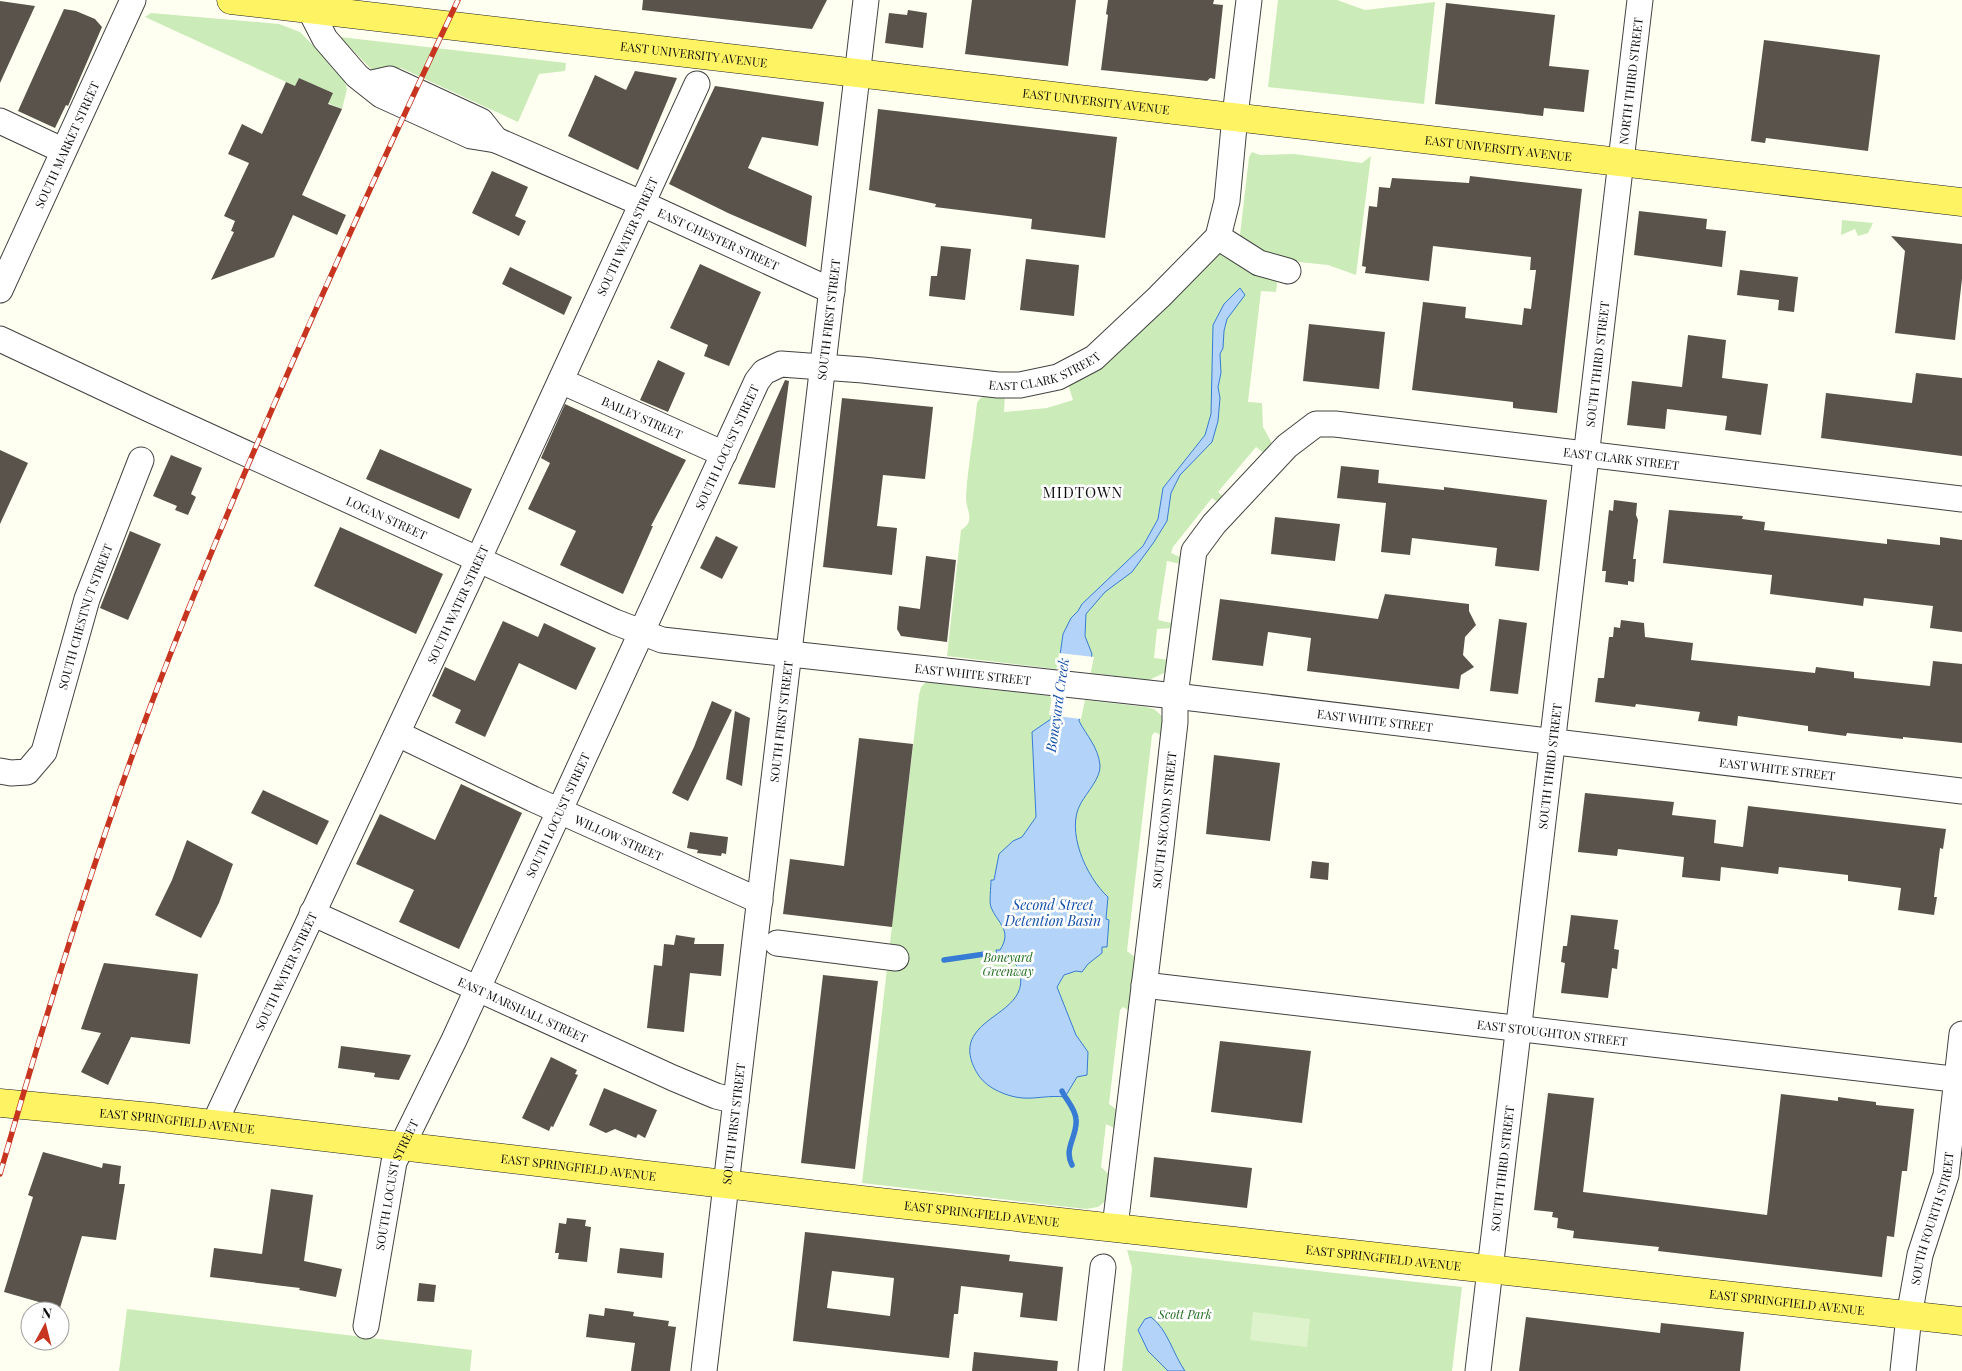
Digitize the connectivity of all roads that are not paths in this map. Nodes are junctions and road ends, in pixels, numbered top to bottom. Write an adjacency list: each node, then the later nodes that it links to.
1 (132, 0): 11 (street, SOUTH MARKET STREET)
2 (231, 0): 6 (main road, EAST UNIVERSITY AVENUE)
3 (866, 0): 7 (street, SOUTH FIRST STREET)
4 (1249, 0): 9 (street)
5 (1640, 0): 12 (street, NORTH THIRD STREET)
6 (323, 6): 7 (main road, EAST UNIVERSITY AVENUE); 14 (street, EAST CHESTER STREET)
7 (856, 72): 9 (main road, EAST UNIVERSITY AVENUE); 18 (street, SOUTH FIRST STREET)
8 (697, 84): 14 (street, SOUTH WATER STREET)
9 (1235, 116): 12 (main road, EAST UNIVERSITY AVENUE); 15 (street)
10 (0, 122): 11 (street)
11 (62, 150): 17 (street, SOUTH MARKET STREET)
12 (1621, 162): 13 (main road, EAST UNIVERSITY AVENUE); 24 (street, SOUTH THIRD STREET)
13 (1962, 202)
14 (643, 204): 18 (street, EAST CHESTER STREET); 21 (street, SOUTH WATER STREET)
15 (1218, 237): 16 (street); 20 (street, EAST CLARK STREET)
16 (1288, 271)
17 (0, 290)
18 (832, 291): 20 (street, SOUTH FIRST STREET)
19 (0, 339): 27 (street, LOGAN STREET)
20 (823, 366): 23 (street, SOUTH LOCUST STREET); 29 (street, SOUTH FIRST STREET)
21 (561, 381): 23 (street, BAILEY STREET); 27 (street, SOUTH WATER STREET)
22 (1286, 446): 24 (street, EAST CLARK STREET); 30 (street, SOUTH SECOND STREET)
23 (724, 454): 28 (street, SOUTH LOCUST STREET)
24 (1586, 454): 26 (street, EAST CLARK STREET); 32 (street, SOUTH THIRD STREET)
25 (141, 460): 33 (street, SOUTH CHESTNUT STREET)
26 (1962, 499)
27 (479, 558): 28 (street, LOGAN STREET); 31 (street, SOUTH WATER STREET)
28 (642, 632): 29 (street, LOGAN STREET); 35 (street, SOUTH LOCUST STREET)
29 (788, 654): 30 (street, EAST WHITE STREET); 36 (street, SOUTH FIRST STREET)
30 (1175, 696): 32 (street, EAST WHITE STREET); 40 (street, SOUTH SECOND STREET)
31 (398, 734): 35 (street, WILLOW STREET); 37 (street, SOUTH WATER STREET)
32 (1551, 743): 34 (street, EAST WHITE STREET); 42 (street, SOUTH THIRD STREET)
33 (0, 772)
34 (1962, 791)
35 (558, 810): 36 (street, WILLOW STREET); 41 (street, SOUTH LOCUST STREET)
36 (760, 901): 45 (street, SOUTH FIRST STREET)
37 (312, 913): 41 (street, EAST MARSHALL STREET); 47 (street, SOUTH WATER STREET)
38 (777, 943): 39 (street)
39 (896, 958)
40 (1144, 985): 42 (street, EAST STOUGHTON STREET); 50 (street, SOUTH SECOND STREET)
41 (478, 988): 45 (street, EAST MARSHALL STREET); 48 (street, SOUTH LOCUST STREET)
42 (1517, 1029): 44 (street, EAST STOUGHTON STREET); 52 (street, SOUTH THIRD STREET)
43 (1962, 1034): 44 (street, SOUTH FOURTH STREET)
44 (1959, 1080): 53 (street, SOUTH FOURTH STREET)
45 (736, 1101): 49 (street, SOUTH FIRST STREET)
46 (0, 1103): 47 (main road, EAST SPRINGFIELD AVENUE)
47 (214, 1124): 48 (main road, EAST SPRINGFIELD AVENUE)
48 (402, 1146): 49 (main road, EAST SPRINGFIELD AVENUE); 55 (street, SOUTH LOCUST STREET)
49 (725, 1184): 50 (main road, EAST SPRINGFIELD AVENUE); 56 (street, SOUTH FIRST STREET)
50 (1114, 1227): 52 (main road, EAST SPRINGFIELD AVENUE)
51 (1103, 1267): 57 (street)
52 (1492, 1270): 53 (main road, EAST SPRINGFIELD AVENUE); 58 (street, SOUTH THIRD STREET)
53 (1909, 1316): 54 (main road, EAST SPRINGFIELD AVENUE); 59 (street, SOUTH FOURTH STREET)
54 (1962, 1321)
55 (366, 1326)
56 (704, 1371)
57 (1091, 1371)
58 (1478, 1371)
59 (1903, 1371)

